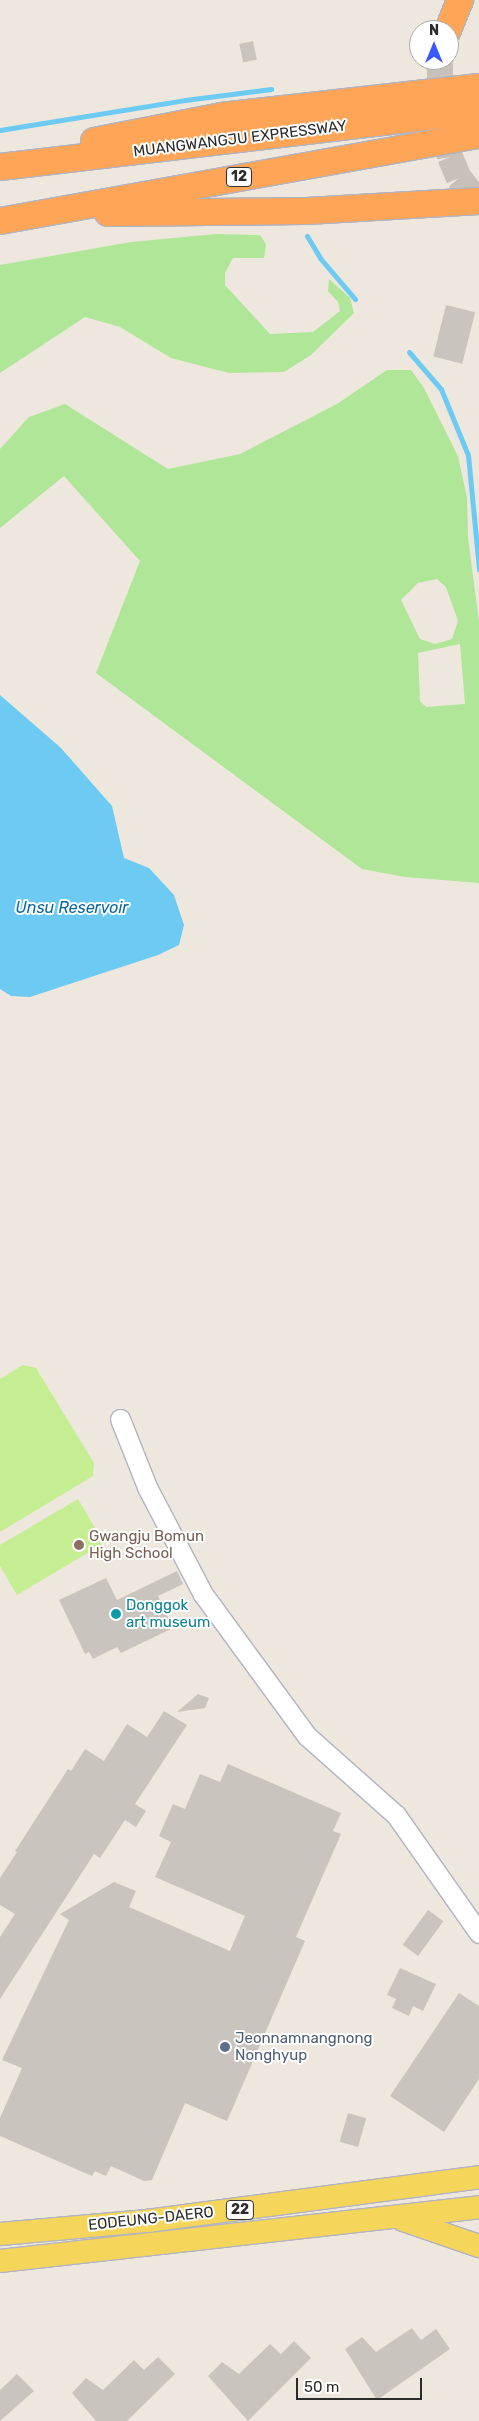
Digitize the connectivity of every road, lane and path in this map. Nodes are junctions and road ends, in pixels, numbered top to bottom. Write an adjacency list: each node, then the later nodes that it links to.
1 (460, 0): 2 (highway)
2 (452, 20)
3 (479, 87): 6 (highway)
4 (479, 110): 6 (highway, MUANGWANGJU EXPRESSWAY)
5 (479, 135): 10 (highway, 12)
6 (26, 164): 7 (highway, MUANGWANGJU EXPRESSWAY)
7 (0, 167)
8 (479, 201): 9 (highway)
9 (306, 211): 10 (highway); 11 (highway)
10 (40, 214): 12 (highway, 12)
11 (479, 219)
12 (0, 221)
13 (120, 1419): 14 (street)
14 (479, 1933)
15 (478, 2176): 18 (main road, EODEUNG-DAERO / 22)
16 (479, 2207): 17 (main road, EODEUNG-DAERO / 22)
17 (392, 2217): 19 (main road); 20 (main road, EODEUNG-DAERO / 22)
18 (0, 2234)
19 (479, 2246)
20 (0, 2261)

